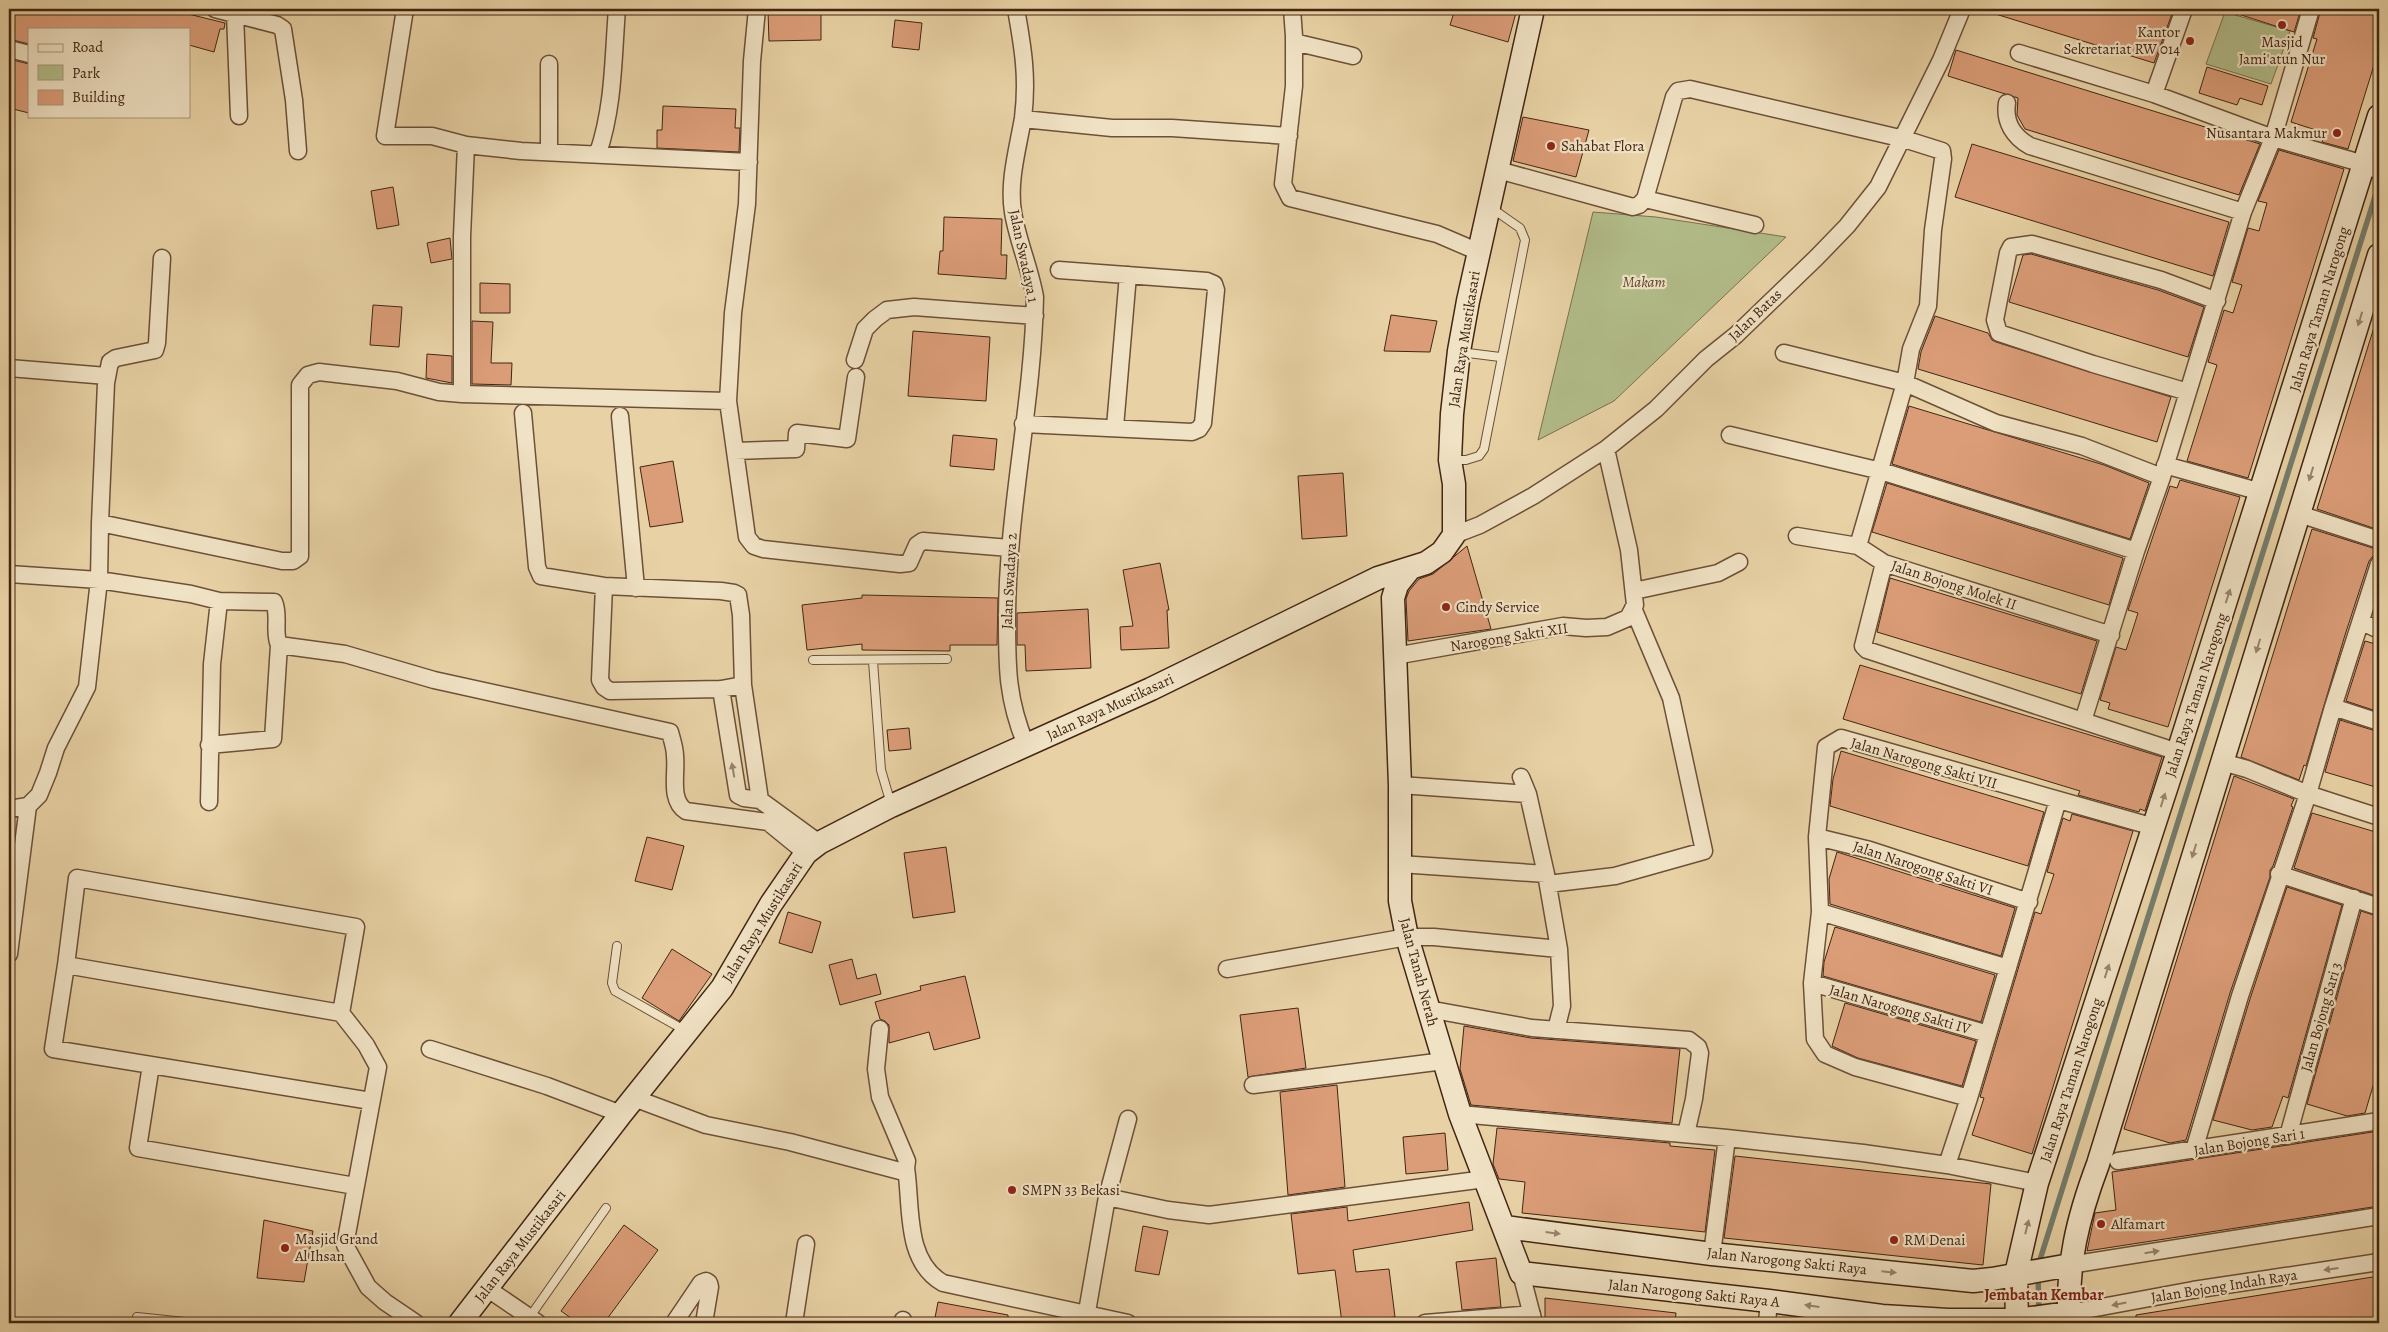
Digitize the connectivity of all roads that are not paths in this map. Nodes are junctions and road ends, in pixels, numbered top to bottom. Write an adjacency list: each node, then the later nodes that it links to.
1 (405, 9): 25 (street)
2 (617, 9): 28 (street)
3 (758, 9): 29 (street)
4 (1016, 9): 21 (street, Jalan Swadaya 1)
5 (1292, 9): 11 (street)
6 (1533, 9): 31 (street, Jalan Raya Mustikasari)
7 (1962, 9): 23 (street, Jalan Batas)
8 (2184, 9): 17 (street)
9 (2311, 9): 24 (street)
10 (227, 11): 19 (street); 26 (street)
11 (1294, 42): 15 (street); 22 (street)
12 (9, 50): 14 (street)
13 (2020, 53): 17 (street)
14 (28, 54)
15 (1353, 56)
16 (548, 64): 27 (street)
17 (2154, 94): 24 (street)
18 (2007, 103): 34 (street)
19 (240, 116)
20 (2379, 116): 30 (street, Jalan Raya Taman Narogong)
21 (1022, 119): 22 (street); 42 (street, Jalan Swadaya 1)
22 (1289, 136): 36 (street)
23 (1904, 138): 32 (street); 50 (street); 59 (street, Jalan Batas)
24 (2273, 138): 30 (street); 34 (street)
25 (466, 145): 27 (street); 52 (street)
26 (298, 151)
27 (548, 152): 28 (street)
28 (598, 153): 29 (street)
29 (749, 162): 53 (street)
30 (2372, 167): 64 (street, Jalan Raya Taman Narogong)
31 (1498, 170): 32 (street); 33 (street, Jalan Raya Mustikasari)
32 (1645, 199): 35 (street)
33 (1489, 206): 36 (street, Jalan Raya Mustikasari); 45 (lane)
34 (2243, 212): 41 (street)
35 (1755, 225)
36 (1479, 252): 43 (street, Jalan Raya Mustikasari)
37 (2379, 255): 65 (street, one-way to 65)
38 (162, 258): 48 (street)
39 (1059, 270): 40 (street)
40 (1128, 275): 57 (street); 57 (street)
41 (2217, 300): 51 (street); 51 (street)
42 (1035, 316): 46 (street); 56 (street, Jalan Swadaya 1)
43 (1459, 351): 45 (lane); 61 (street, Jalan Raya Mustikasari)
44 (1784, 353): 50 (street)
45 (1500, 357): 61 (lane)
46 (855, 360)
47 (9, 368): 48 (street)
48 (107, 376): 66 (street)
49 (856, 377): 60 (street)
50 (1905, 383): 62 (street); 63 (street)
51 (2188, 392): 63 (street)
52 (462, 394): 53 (street); 66 (street)
53 (728, 401): 60 (street)
54 (524, 413): 79 (street)
55 (620, 416): 80 (street)
56 (1024, 419): 57 (street); 71 (street, Jalan Swadaya 2)
57 (1115, 427)
58 (1730, 435): 62 (street)
59 (1606, 449): 67 (street, Jalan Batas); 81 (street)
60 (735, 451): 71 (street)
61 (1450, 460): 67 (street, Jalan Raya Mustikasari)
62 (1881, 471): 70 (street); 72 (street)
63 (2164, 471): 64 (street); 72 (street)
64 (2261, 492): 99 (street, Jalan Raya Taman Narogong, one-way to 64)
65 (2299, 514): 69 (street); 100 (street, one-way to 100)
66 (100, 523): 78 (street)
67 (1454, 535): 76 (street, Jalan Raya Mustikasari)
68 (1798, 536): 70 (street, Jalan Bojong Molek II)
69 (2379, 540)
70 (1858, 546): 74 (street, Jalan Bojong Molek II)
71 (1010, 548): 98 (street, Jalan Swadaya 2)
72 (2136, 551): 86 (street)
73 (1740, 562): 81 (street)
74 (1884, 564): 86 (street, Jalan Bojong Molek II); 95 (street)
75 (2379, 564): 84 (street)
76 (1409, 570): 88 (street, Jalan Tanah Nerah); 98 (street, Jalan Raya Mustikasari)
77 (9, 574): 78 (street)
78 (98, 580): 82 (street); 108 (street)
79 (604, 586): 80 (street); 93 (street)
80 (636, 588): 92 (street)
81 (1634, 591): 83 (street)
82 (219, 601): 87 (street); 97 (street)
83 (1633, 608): 88 (street, Narogong Sakti XII); 117 (street)
84 (2362, 622): 85 (street); 94 (street)
85 (2379, 630)
86 (2111, 635): 95 (street)
87 (279, 645): 97 (street); 114 (street)
88 (1395, 656): 102 (street, Jalan Tanah Nerah)
89 (947, 659): 91 (lane)
90 (813, 660): 91 (lane)
91 (873, 661): 109 (lane)
92 (743, 685): 93 (street); 105 (street)
93 (721, 689): 105 (street, one-way to 93)
94 (2333, 707): 96 (street); 104 (street)
95 (2083, 721): 99 (street)
96 (2379, 722)
97 (209, 745): 107 (street)
98 (1026, 746): 109 (street, Jalan Raya Mustikasari)
99 (2178, 752): 112 (street, Jalan Raya Taman Narogong, one-way to 99)
100 (2222, 762): 104 (street); 163 (street, one-way to 163)
101 (1521, 777): 103 (street)
102 (1400, 785): 103 (street); 115 (street, Jalan Tanah Nerah)
103 (1528, 794): 117 (street)
104 (2308, 794): 111 (street); 116 (street)
105 (760, 800): 114 (street)
106 (2058, 800): 112 (street, Jalan Narogong Sakti VII); 113 (street, Jalan Narogong Sakti VII); 119 (street)
107 (209, 802)
108 (28, 806): 110 (street); 125 (street)
109 (891, 806): 114 (street, Jalan Raya Mustikasari)
110 (9, 809)
111 (2379, 817)
112 (2154, 828): 154 (street, Jalan Raya Taman Narogong, one-way to 112)
113 (1817, 837): 119 (street, Jalan Narogong Sakti VI); 121 (street, Jalan Narogong Sakti VII)
114 (813, 848): 134 (street, Jalan Raya Mustikasari)
115 (1400, 864): 117 (street); 122 (street, Jalan Tanah Nerah)
116 (2279, 874): 118 (street); 149 (street)
117 (1547, 879): 124 (street)
118 (2354, 898): 120 (street); 147 (street, Jalan Bojong Sari 3)
119 (2029, 902): 127 (street)
120 (2379, 907)
121 (1820, 912): 127 (street); 129 (street, Jalan Narogong Sakti VII)
122 (1407, 937): 124 (street); 128 (street); 130 (street, Jalan Tanah Nerah)
123 (617, 946): 134 (lane)
124 (1559, 949): 133 (street)
125 (9, 954)
126 (66, 966): 131 (street); 131 (street); 138 (street)
127 (2008, 968): 135 (street)
128 (1227, 969)
129 (1812, 983): 135 (street, Jalan Narogong Sakti IV); 140 (street, Jalan Narogong Sakti VII)
130 (1428, 1009): 133 (street); 137 (street, Jalan Tanah Nerah)
131 (341, 1013): 141 (street)
132 (880, 1029): 152 (street)
133 (1556, 1030): 146 (street)
134 (688, 1032): 142 (street, Jalan Raya Mustikasari)
135 (1988, 1034): 140 (street)
136 (430, 1049): 142 (street)
137 (1444, 1061): 139 (street); 143 (street, Jalan Tanah Nerah)
138 (151, 1065): 141 (street); 155 (street)
139 (1253, 1085)
140 (1969, 1098): 151 (street)
141 (371, 1101): 155 (street)
142 (628, 1106): 152 (street); 166 (street, Jalan Raya Mustikasari)
143 (1460, 1114): 146 (street); 153 (street, Jalan Tanah Nerah)
144 (2378, 1117): 147 (street, Jalan Bojong Sari 1)
145 (1128, 1119): 156 (street)
146 (1686, 1134): 148 (street)
147 (2288, 1136): 149 (street, Jalan Bojong Sari 1)
148 (1727, 1138): 151 (street); 161 (street)
149 (2194, 1150): 150 (street, Jalan Bojong Sari 1)
150 (2118, 1161)
151 (1947, 1165): 154 (street)
152 (906, 1168): 170 (street)
153 (1485, 1179): 156 (street); 159 (street, Jalan Tanah Nerah)
154 (2037, 1183): 164 (street, Jalan Raya Taman Narogong, one-way to 154)
155 (355, 1186): 175 (street)
156 (1107, 1197): 170 (street)
157 (606, 1208): 172 (lane)
158 (2379, 1216): 163 (street, one-way to 158)
159 (1505, 1227): 161 (street, Jalan Narogong Sakti Raya, one-way to 161); 165 (street, Jalan Tanah Nerah)
160 (806, 1244): 179 (street)
161 (1712, 1254): 164 (street, Jalan Narogong Sakti Raya, one-way to 164)
162 (2379, 1262): 169 (street, Jalan Bojong Indah Raya, one-way to 169)
163 (2063, 1266): 164 (street, Jalan Narogong Sakti Raya); 169 (street)
164 (2024, 1272): 173 (street, Jalan Raya Taman Narogong)
165 (1521, 1273): 167 (street, Jalan Narogong Sakti Raya A); 171 (street)
166 (488, 1289): 172 (street); 176 (street, Jalan Raya Mustikasari)
167 (1769, 1301): 173 (street, Jalan Narogong Sakti Raya A, one-way to 167); 182 (street)
168 (137, 1317): 174 (lane)
169 (2065, 1317): 173 (street, Jalan Narogong Sakti Raya A)
170 (1085, 1318): 180 (street)
171 (1533, 1319): 181 (street)
172 (530, 1321)
173 (2022, 1321)
174 (195, 1323)
175 (416, 1323)
176 (460, 1323)
177 (674, 1323): 178 (street)
178 (704, 1323)
179 (794, 1323)
180 (1128, 1323)
181 (1425, 1323)
182 (1767, 1323)

